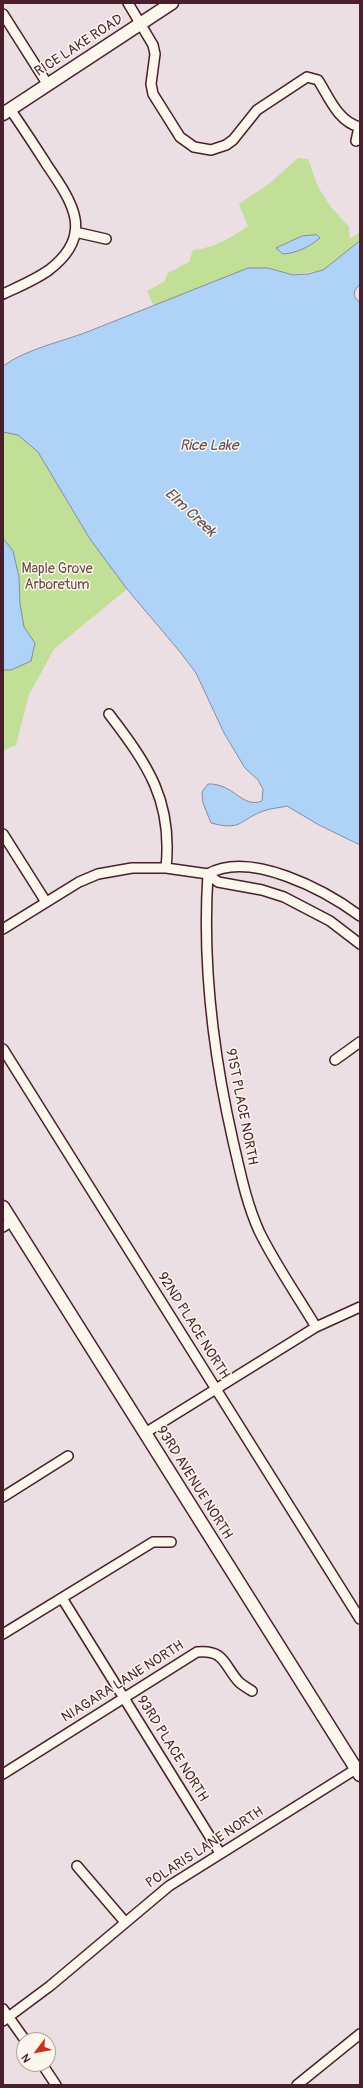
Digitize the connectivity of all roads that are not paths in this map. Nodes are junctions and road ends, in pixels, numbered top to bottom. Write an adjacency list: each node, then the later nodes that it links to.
1 (128, 3): 4 (street)
2 (172, 3): 4 (main road, RICE LAKE ROAD)
3 (3, 14): 5 (street)
4 (141, 24): 5 (main road, RICE LAKE ROAD); 7 (street)
5 (48, 84): 6 (main road, RICE LAKE ROAD)
6 (6, 112): 9 (street)
7 (359, 127): 8 (street)
8 (356, 141)
9 (75, 232): 10 (street); 11 (street)
10 (106, 239)
11 (3, 294)
12 (109, 714): 14 (street)
13 (3, 834): 16 (street)
14 (166, 868): 15 (street); 16 (street)
15 (208, 874): 17 (street); 19 (street); 26 (street, 91ST PLACE NORTH)
16 (46, 902): 18 (street)
17 (360, 916)
18 (3, 929)
19 (360, 944)
20 (360, 1042): 22 (street)
21 (3, 1049): 27 (street, 92ND PLACE NORTH)
22 (334, 1060)
23 (3, 1207): 24 (main road, 93RD AVENUE NORTH)
24 (8, 1224): 28 (main road, 93RD AVENUE NORTH)
25 (360, 1307): 26 (street)
26 (316, 1327): 27 (street)
27 (216, 1389): 28 (street); 33 (street, 92ND PLACE NORTH)
28 (145, 1433): 38 (main road, 93RD AVENUE NORTH)
29 (68, 1456): 30 (street)
30 (3, 1496)
31 (171, 1542): 32 (street)
32 (62, 1598): 35 (street); 37 (street, 93RD PLACE NORTH)
33 (357, 1608): 34 (street, 92ND PLACE NORTH)
34 (360, 1618)
35 (3, 1634)
36 (252, 1691): 37 (street, NIAGARA LANE NORTH)
37 (123, 1698): 39 (street, NIAGARA LANE NORTH); 40 (street, 93RD PLACE NORTH)
38 (358, 1772): 40 (street, POLARIS LANE NORTH)
39 (3, 1774)
40 (220, 1853): 42 (street, POLARIS LANE NORTH)
41 (78, 1866): 42 (street)
42 (125, 1922): 44 (street, POLARIS LANE NORTH)
43 (3, 2009): 44 (street)
44 (6, 2019): 45 (street)
45 (18, 2032)
46 (360, 2034): 49 (street)
47 (47, 2072): 48 (street)
48 (56, 2085)
49 (297, 2085)

